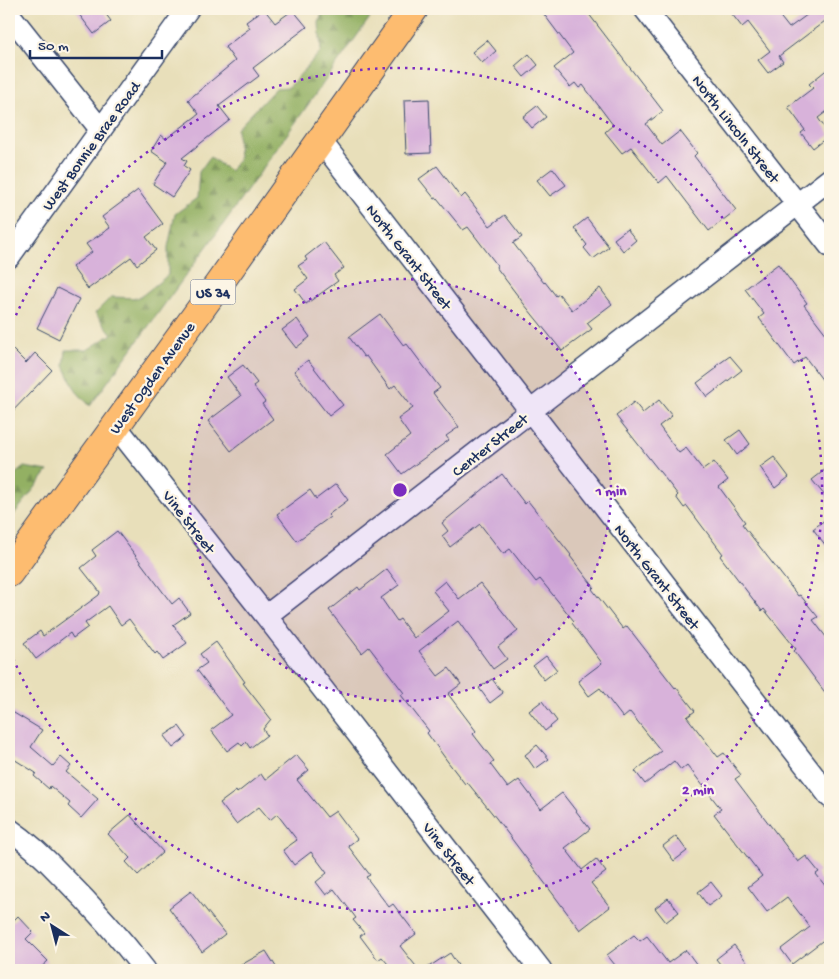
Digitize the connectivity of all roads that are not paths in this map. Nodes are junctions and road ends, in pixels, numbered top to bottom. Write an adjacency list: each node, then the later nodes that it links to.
1 (188, 9): 5 (street, West Bonnie Brae Road)
2 (414, 9): 6 (main road, West Ogden Avenue / US 34)
3 (645, 9): 8 (street, North Lincoln Street)
4 (9, 14): 5 (street)
5 (101, 130): 10 (street, West Bonnie Brae Road)
6 (320, 141): 11 (street, North Grant Street); 12 (main road, West Ogden Avenue / US 34)
7 (830, 179): 8 (street, Center Street)
8 (797, 205): 9 (street, North Lincoln Street); 11 (street, Center Street)
9 (830, 246)
10 (9, 258)
11 (530, 411): 14 (street, Center Street); 15 (street, North Grant Street)
12 (115, 425): 13 (main road, West Ogden Avenue / US 34); 14 (street, Vine Street)
13 (9, 573)
14 (266, 616): 18 (street, Vine Street)
15 (830, 797)
16 (9, 829): 17 (street)
17 (145, 970)
18 (541, 970)

